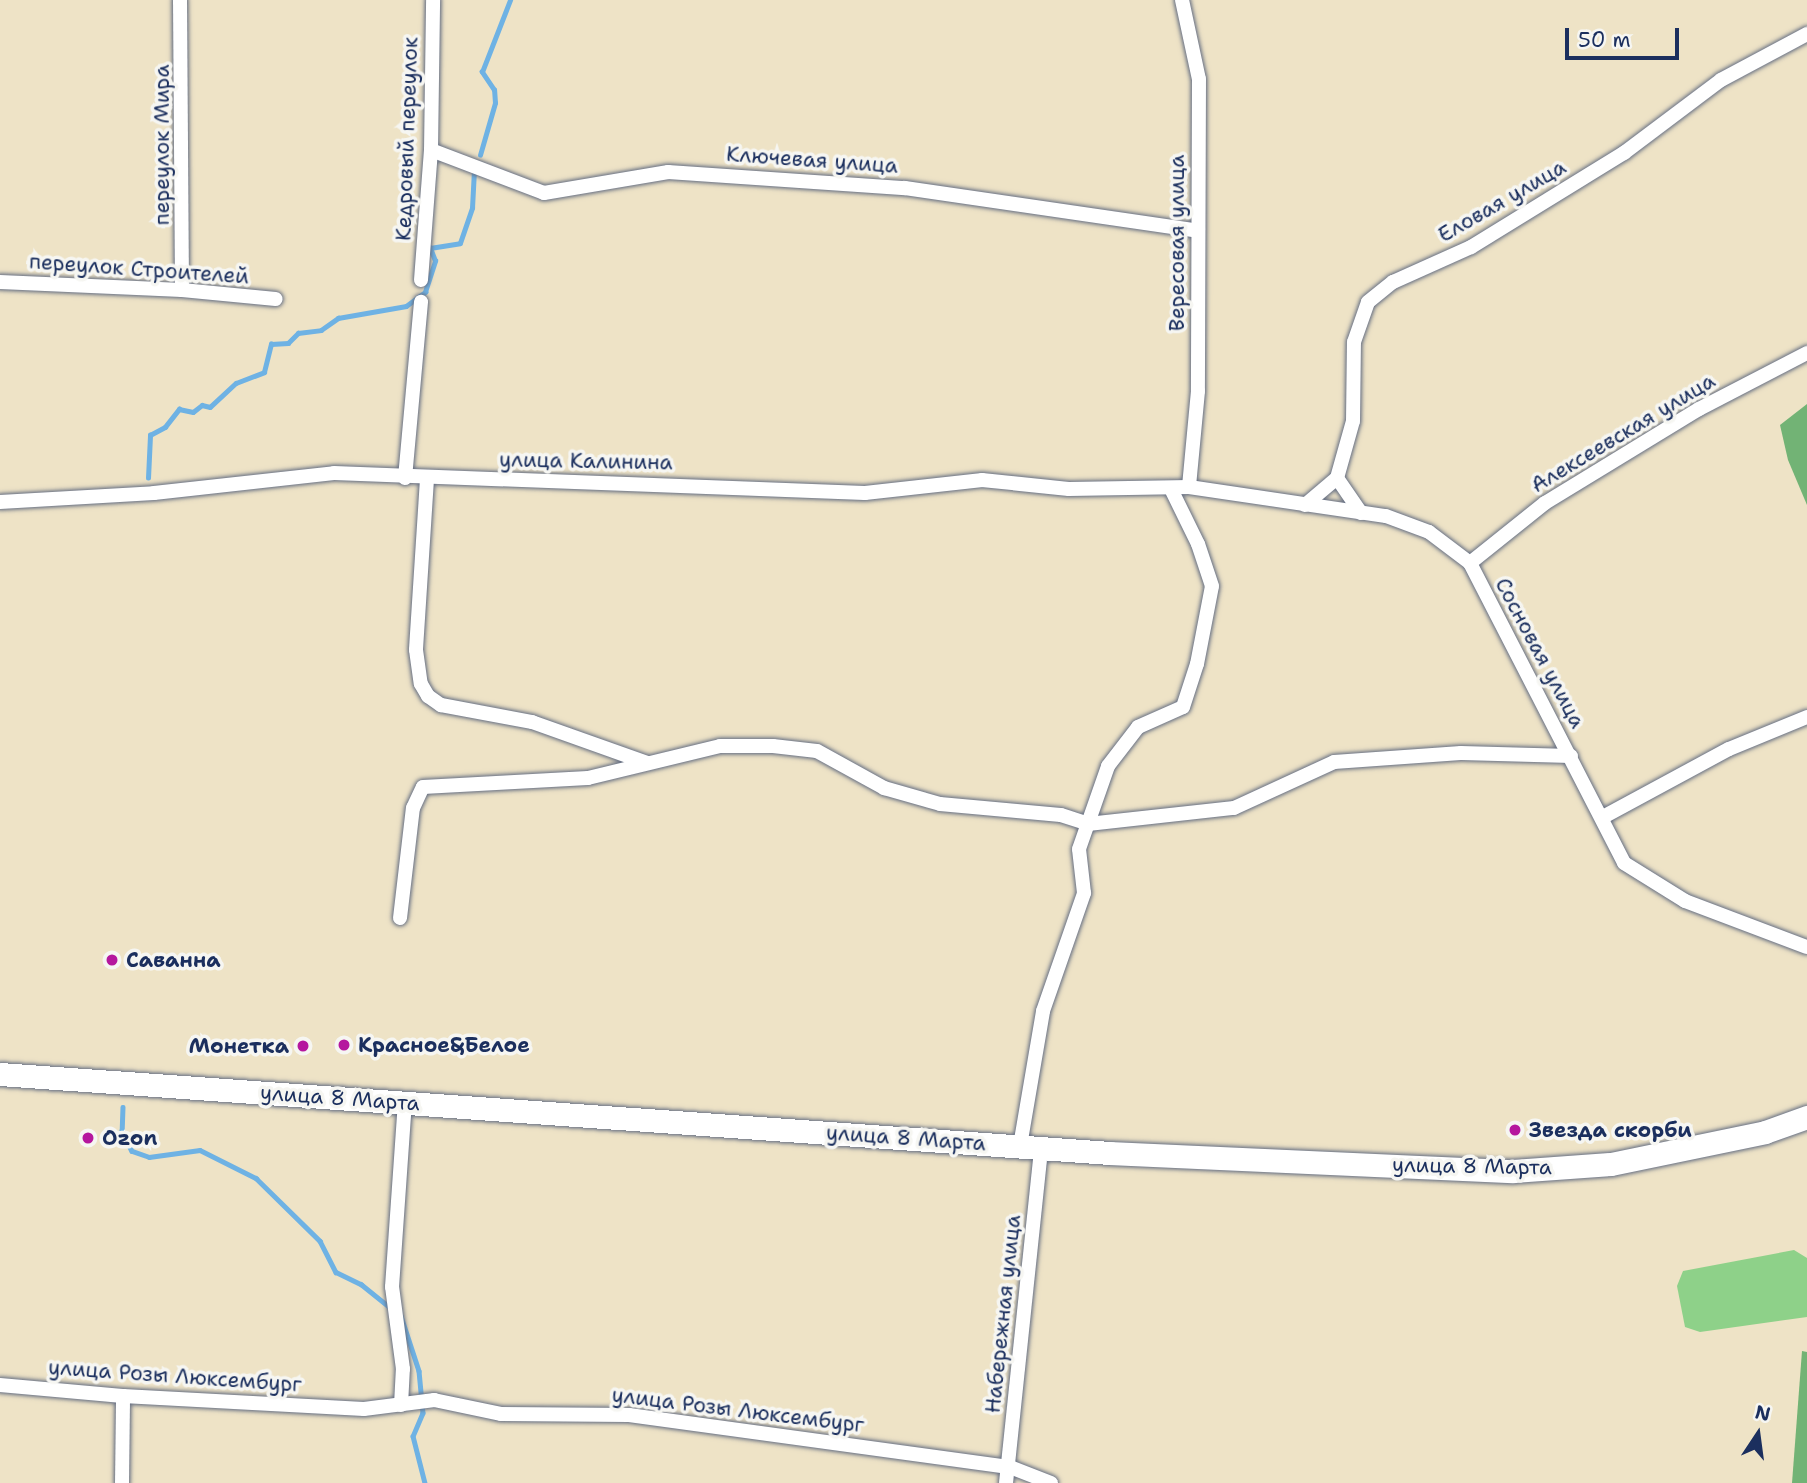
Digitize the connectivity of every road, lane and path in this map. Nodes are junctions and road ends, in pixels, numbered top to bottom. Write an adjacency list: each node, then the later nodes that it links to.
1 (180, 0): 9 (street, переулок Мира)
2 (433, 0): 5 (street, Кедровый переулок)
3 (1182, 0): 6 (street, Вересовая улица)
4 (1807, 34): 14 (street, Еловая улица)
5 (430, 150): 6 (street, Ключевая улица); 7 (street, Кедровый переулок)
6 (1198, 231): 16 (street, Вересовая улица)
7 (421, 280)
8 (0, 282): 9 (street, переулок Строителей)
9 (182, 290): 10 (street, переулок Строителей)
10 (276, 299)
11 (421, 302): 13 (street)
12 (1807, 353): 21 (street, Алексеевская улица)
13 (405, 478): 15 (street, улица Калинина); 18 (street, улица Калинина)
14 (1337, 478): 19 (street); 20 (street)
15 (427, 479): 17 (street, улица Калинина); 24 (street)
16 (1189, 487): 17 (street, Сосновая улица); 19 (street, Сосновая улица)
17 (1171, 489): 26 (street)
18 (0, 502)
19 (1305, 505): 20 (street, Сосновая улица)
20 (1361, 513): 21 (street, Сосновая улица)
21 (1470, 564): 23 (street, Сосновая улица)
22 (1807, 717): 25 (street)
23 (1571, 756): 25 (street, Сосновая улица); 26 (street)
24 (648, 763): 26 (street); 27 (street)
25 (1603, 817): 28 (street, Сосновая улица)
26 (1088, 824): 32 (street)
27 (400, 918)
28 (1807, 947)
29 (0, 1074): 30 (main road, улица 8 Марта)
30 (405, 1103): 32 (main road, улица 8 Марта); 35 (street)
31 (1807, 1117): 32 (main road, улица 8 Марта)
32 (1030, 1147): 36 (street, Набережная улица)
33 (0, 1384): 34 (street, улица Розы Люксембург)
34 (123, 1396): 35 (street, улица Розы Люксембург); 37 (street)
35 (407, 1403): 36 (street, улица Розы Люксембург)
36 (1010, 1467): 38 (street, Набережная улица); 39 (street, улица Розы Люксембург)
37 (122, 1483)
38 (1006, 1483)
39 (1051, 1483)

